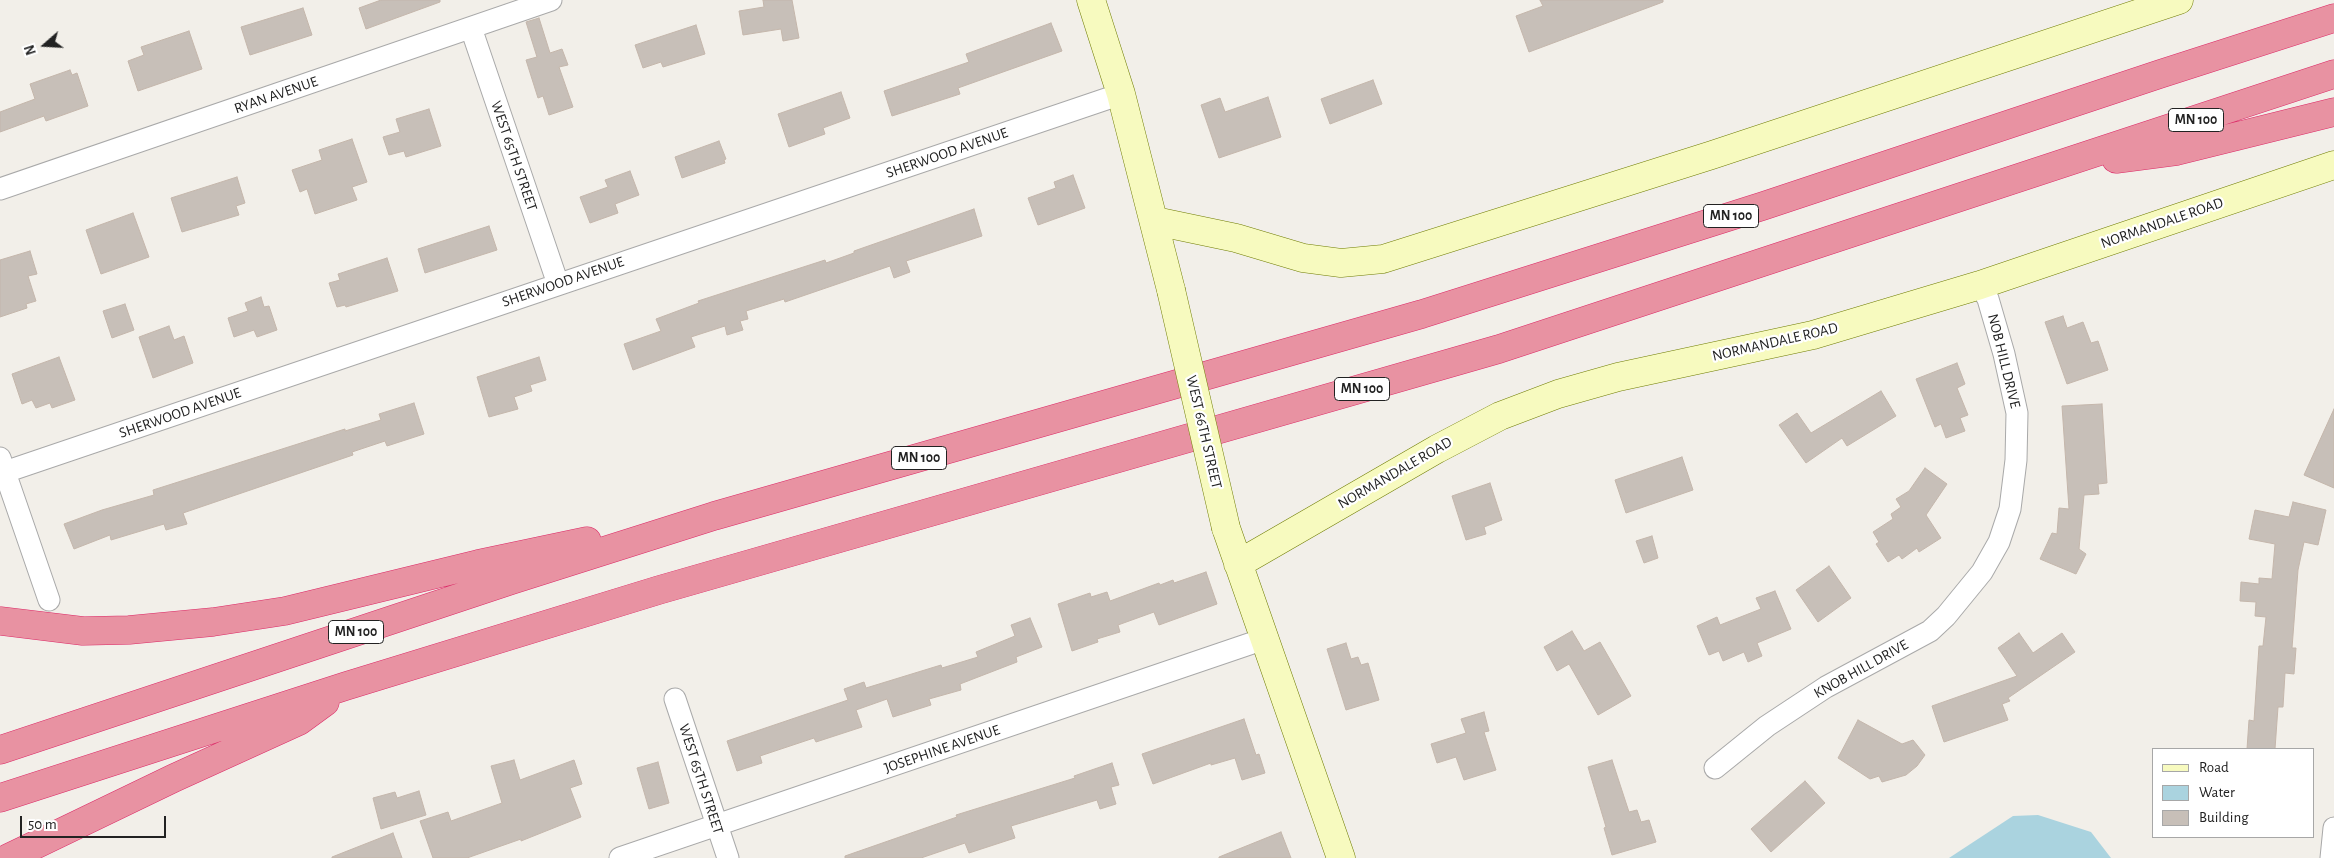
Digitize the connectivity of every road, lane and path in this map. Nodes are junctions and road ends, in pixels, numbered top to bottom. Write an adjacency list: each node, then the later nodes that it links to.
1 (551, 0): 6 (street, RYAN AVENUE)
2 (1090, 0): 8 (street, WEST 66TH STREET)
3 (2179, 0): 4 (street)
4 (2130, 8): 13 (street)
5 (2334, 18): 17 (highway, MN 100)
6 (471, 28): 12 (street, RYAN AVENUE); 14 (street, WEST 65TH STREET)
7 (2334, 74): 11 (highway, MN 100)
8 (1121, 94): 13 (street, WEST 66TH STREET); 14 (street, SHERWOOD AVENUE)
9 (2334, 112): 11 (highway)
10 (2334, 165): 15 (street, NORMANDALE ROAD)
11 (2057, 166): 23 (highway, MN 100)
12 (0, 189)
13 (1155, 221): 19 (street, WEST 66TH STREET, bridge)
14 (558, 284): 16 (street, SHERWOOD AVENUE)
15 (1980, 285): 18 (street, NOB HILL DRIVE); 19 (street, NORMANDALE ROAD)
16 (2, 465): 20 (street)
17 (714, 516): 21 (highway); 25 (highway, MN 100)
18 (1992, 555): 26 (street, KNOB HILL DRIVE)
19 (1238, 564): 22 (street, WEST 66TH STREET)
20 (49, 600)
21 (0, 621)
22 (1264, 639): 28 (street, JOSEPHINE AVENUE); 33 (street, WEST 66TH STREET)
23 (346, 686): 27 (highway, MN 100); 30 (highway)
24 (675, 699): 28 (street, WEST 65TH STREET)
25 (0, 750)
26 (1715, 768)
27 (0, 798)
28 (716, 826): 31 (street, JOSEPHINE AVENUE); 32 (street, WEST 65TH STREET)
29 (2334, 828): 34 (street)
30 (8, 858)
31 (620, 858)
32 (728, 858)
33 (1340, 858)
34 (2331, 858)

